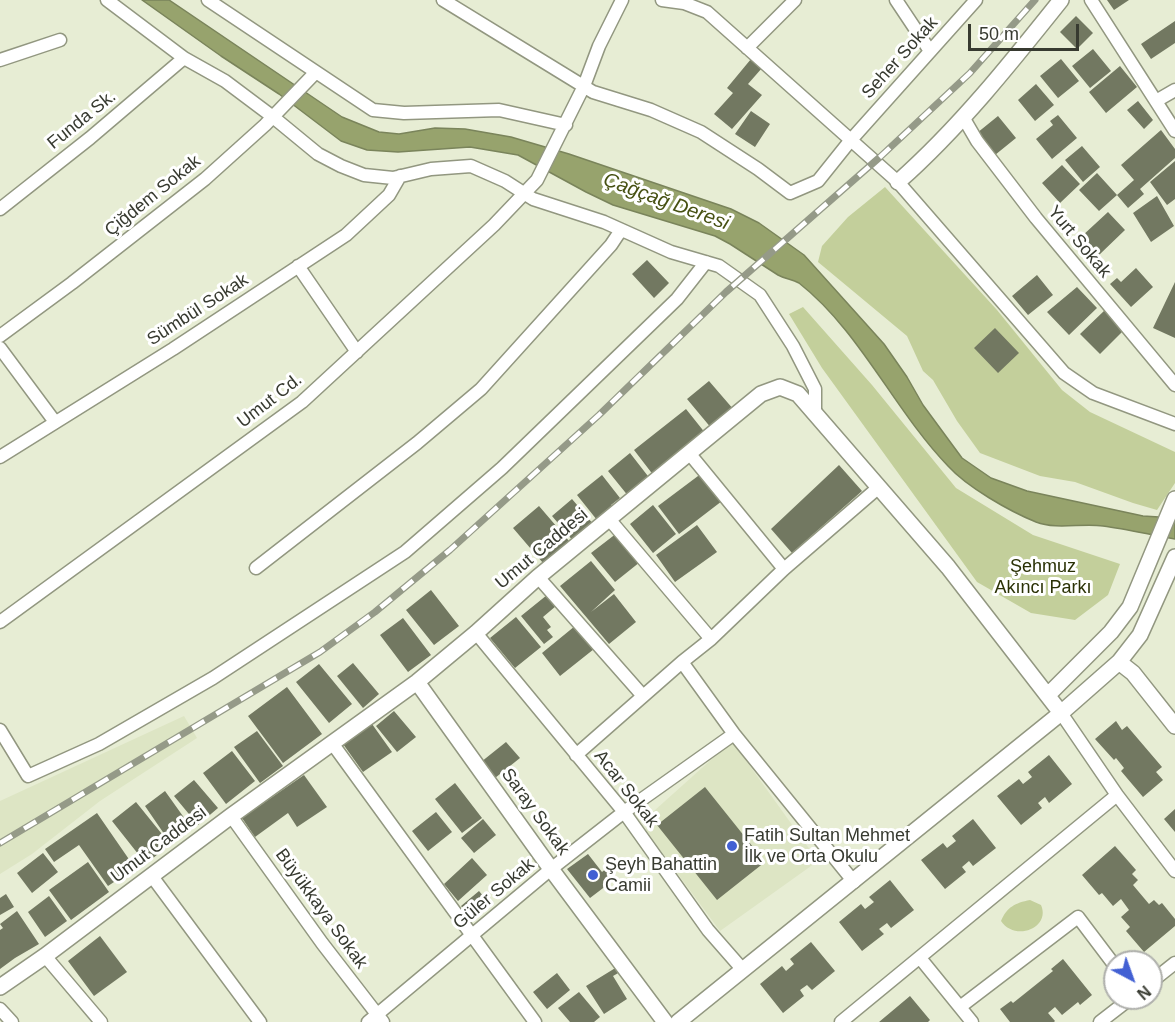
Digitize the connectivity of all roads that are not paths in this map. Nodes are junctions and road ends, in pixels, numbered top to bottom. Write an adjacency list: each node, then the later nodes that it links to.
1 (107, 0): 14 (street)
2 (208, 0): 16 (street)
3 (443, 0): 17 (street)
4 (622, 0): 17 (street, Umut Cd.)
5 (662, 0): 12 (street)
6 (795, 0): 12 (street)
7 (896, 0): 13 (street)
8 (976, 0): 13 (street, Seher Sokak)
9 (1061, 0): 21 (street)
10 (1091, 0): 19 (street)
11 (60, 40): 15 (street)
12 (747, 48): 24 (street)
13 (930, 51): 24 (street, Seher Sokak)
14 (184, 58): 20 (street); 28 (street, Funda Sk.)
15 (0, 60)
16 (316, 72): 20 (street, Çiğdem Sokak); 22 (street)
17 (584, 86): 22 (street, Umut Cd.); 24 (street, Seher Sokak)
18 (1175, 90): 19 (street)
19 (1156, 101): 23 (street)
20 (276, 113): 25 (street); 32 (street, Çiğdem Sokak)
21 (963, 117): 26 (street); 35 (street, Yurt Sokak)
22 (566, 124): 27 (street, Umut Cd.)
23 (1175, 131)
24 (850, 141): 26 (street)
25 (400, 176): 27 (street); 31 (street, Sümbül Sokak)
26 (898, 182): 38 (street)
27 (524, 193): 29 (street); 34 (street, Umut Cd.)
28 (0, 209)
29 (621, 230): 30 (street); 45 (street)
30 (706, 262): 36 (street); 58 (street)
31 (298, 266): 34 (street); 37 (street, Sümbül Sokak)
32 (0, 336)
33 (0, 348): 37 (street)
34 (357, 352): 48 (street, Umut Cd.)
35 (1175, 385)
36 (815, 413): 39 (street, Umut Caddesi); 41 (street, Umut Caddesi)
37 (55, 422): 40 (street, Sümbül Sokak)
38 (1175, 424)
39 (689, 453): 43 (street, Umut Caddesi); 46 (street)
40 (0, 457)
41 (879, 487): 46 (street); 54 (street, Umut Caddesi)
42 (1175, 499): 54 (street)
43 (609, 519): 47 (street, Umut Caddesi); 50 (street)
44 (1175, 557): 52 (street)
45 (256, 567)
46 (784, 569): 50 (street)
47 (538, 577): 49 (street, Umut Caddesi); 55 (street)
48 (0, 622)
49 (476, 633): 53 (street, Umut Caddesi); 61 (street, Acar Sokak)
50 (711, 639): 51 (street)
51 (682, 662): 55 (street); 59 (street)
52 (1119, 662): 56 (street); 57 (street)
53 (417, 682): 60 (street, Umut Caddesi); 65 (street, Saray Sokak)
54 (1048, 695): 56 (street, Umut Caddesi)
55 (643, 696): 61 (street)
56 (1062, 713): 62 (street); 68 (street)
57 (1175, 726)
58 (0, 730)
59 (734, 734): 63 (street, Güler Sokak); 68 (street)
60 (332, 743): 64 (street, Umut Caddesi); 69 (street)
61 (576, 755): 63 (street, Acar Sokak)
62 (1117, 795): 66 (street); 72 (street)
63 (624, 812): 65 (street, Güler Sokak); 74 (street, Acar Sokak)
64 (231, 816): 67 (street, Umut Caddesi); 80 (street, Büyükkaya Sokak)
65 (551, 869): 69 (street, Güler Sokak); 85 (street, Saray Sokak)
66 (1175, 871)
67 (152, 875): 71 (street, Umut Caddesi); 83 (street)
68 (854, 882): 74 (street)
69 (472, 936): 80 (street, Güler Sokak); 84 (street)
70 (1103, 950): 77 (street)
71 (45, 956): 76 (street, Umut Caddesi); 82 (street)
72 (920, 958): 77 (street); 87 (street)
73 (1175, 963): 75 (street)
74 (743, 970): 86 (street)
75 (1163, 972)
76 (0, 987)
77 (960, 1007): 88 (street)
78 (0, 1009): 81 (street)
79 (1116, 1010): 89 (street)
80 (376, 1019)
81 (12, 1022)
82 (101, 1022)
83 (260, 1022)
84 (535, 1022)
85 (664, 1022)
86 (678, 1022)
87 (842, 1022)
88 (972, 1022)
89 (1100, 1022)

